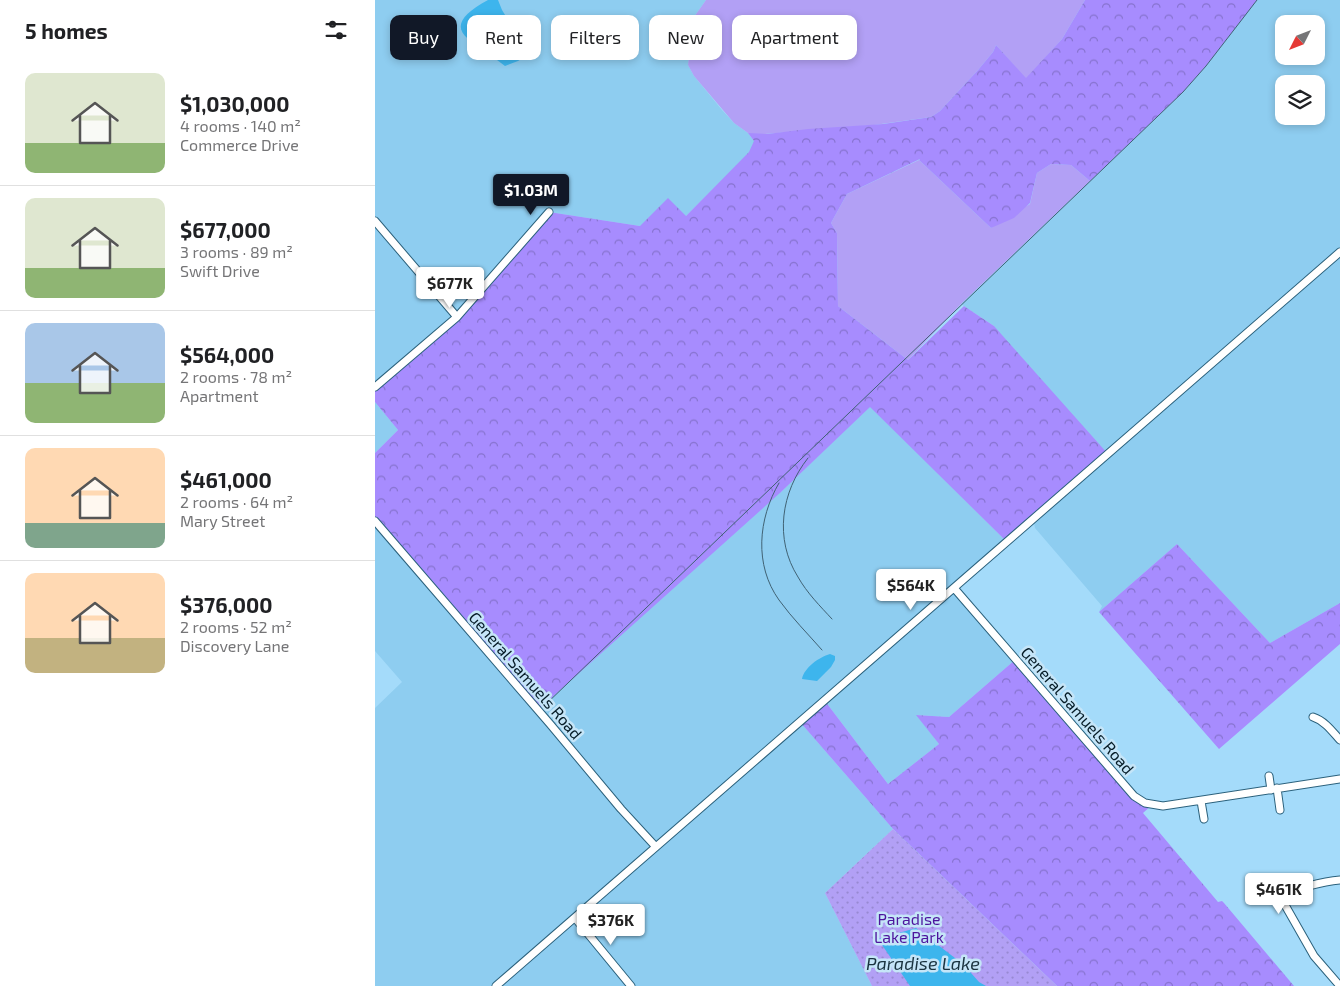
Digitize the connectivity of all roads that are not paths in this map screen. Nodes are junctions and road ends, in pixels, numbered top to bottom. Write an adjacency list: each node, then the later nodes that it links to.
1 (549, 212): 4 (street)
2 (375, 221): 4 (street)
3 (1340, 252): 7 (street)
4 (457, 317): 5 (street)
5 (375, 388)
6 (375, 521): 16 (street, General Samuels Road)
7 (954, 588): 13 (street, General Samuels Road); 16 (street)
8 (1313, 717): 9 (street)
9 (1340, 740)
10 (1269, 776): 12 (street)
11 (1340, 779): 12 (street, General Samuels Road)
12 (1274, 789): 13 (street, General Samuels Road); 14 (street)
13 (1201, 801): 15 (street)
14 (1280, 810)
15 (1204, 818)
16 (656, 847): 18 (street)
17 (1338, 880): 21 (street)
18 (575, 918): 19 (street); 20 (street)
19 (496, 986)
20 (631, 986)
21 (1339, 986)

